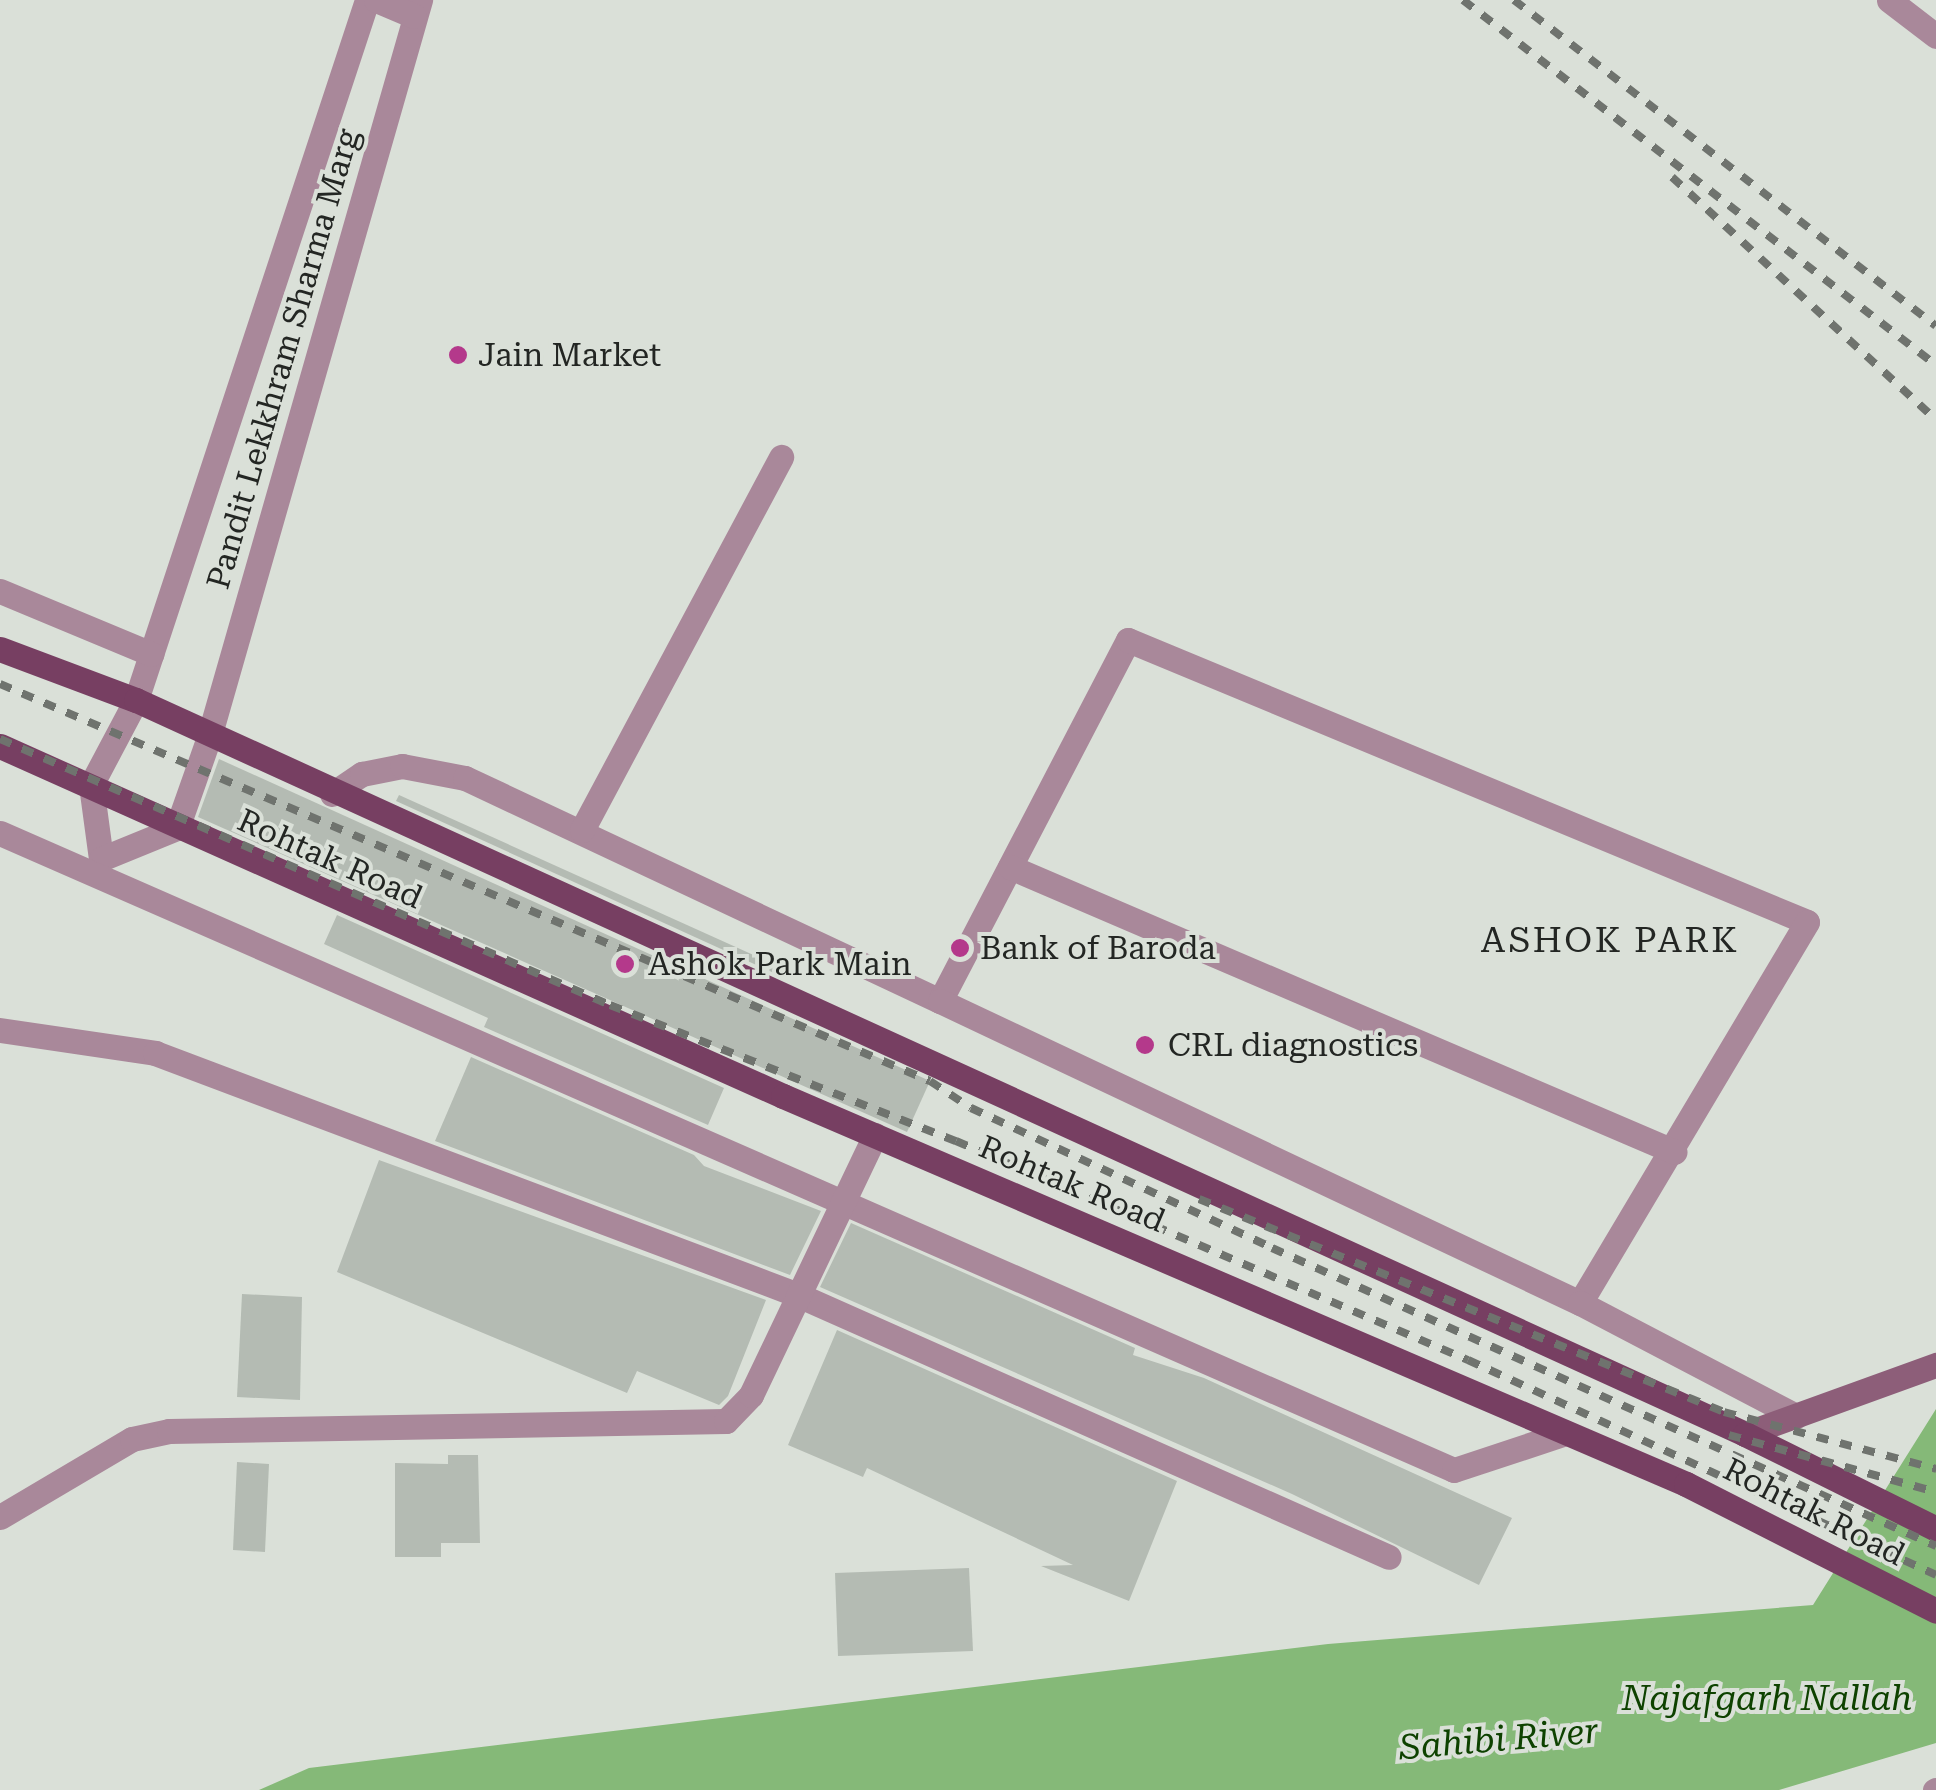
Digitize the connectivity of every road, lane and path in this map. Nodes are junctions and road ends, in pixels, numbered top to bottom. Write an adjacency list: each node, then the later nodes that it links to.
1 (367, 0): 9 (street, Pandit Lekkhram Sharma Marg)
2 (376, 0): 4 (street)
3 (1889, 0): 5 (street)
4 (417, 8): 11 (street, Pandit Lekkhram Sharma Marg)
5 (1936, 36)
6 (782, 456): 16 (street)
7 (0, 591): 9 (street)
8 (0, 649): 10 (main road)
9 (152, 654): 10 (street, Pandit Lekkhram Sharma Marg)
10 (136, 700): 11 (main road, Rohtak Road); 13 (street, Pandit Lekkhram Sharma Marg)
11 (209, 737): 14 (main road, Rohtak Road); 15 (street, Pandit Lekkhram Sharma Marg)
12 (0, 746): 13 (main road)
13 (91, 784): 15 (main road, Rohtak Road); 18 (street)
14 (332, 794): 16 (street); 30 (main road, Rohtak Road)
15 (177, 828): 18 (street); 22 (main road, Rohtak Road)
16 (582, 830): 20 (street)
17 (0, 833): 18 (street)
18 (98, 866): 24 (street)
19 (1010, 867): 20 (street); 23 (street); 23 (street)
20 (940, 1001): 26 (street)
21 (0, 1030): 25 (street)
22 (875, 1135): 24 (street); 29 (main road, Rohtak Road)
23 (1675, 1152): 26 (street)
24 (844, 1199): 25 (street); 29 (street)
25 (798, 1295): 31 (street); 33 (street)
26 (1580, 1302): 28 (street)
27 (1936, 1365): 28 (street)
28 (1796, 1416): 30 (street)
29 (1566, 1433): 34 (main road, Rohtak Road)
30 (1745, 1434): 32 (main road, Rohtak Road)
31 (0, 1517)
32 (1936, 1529)
33 (1389, 1557)
34 (1936, 1611)

